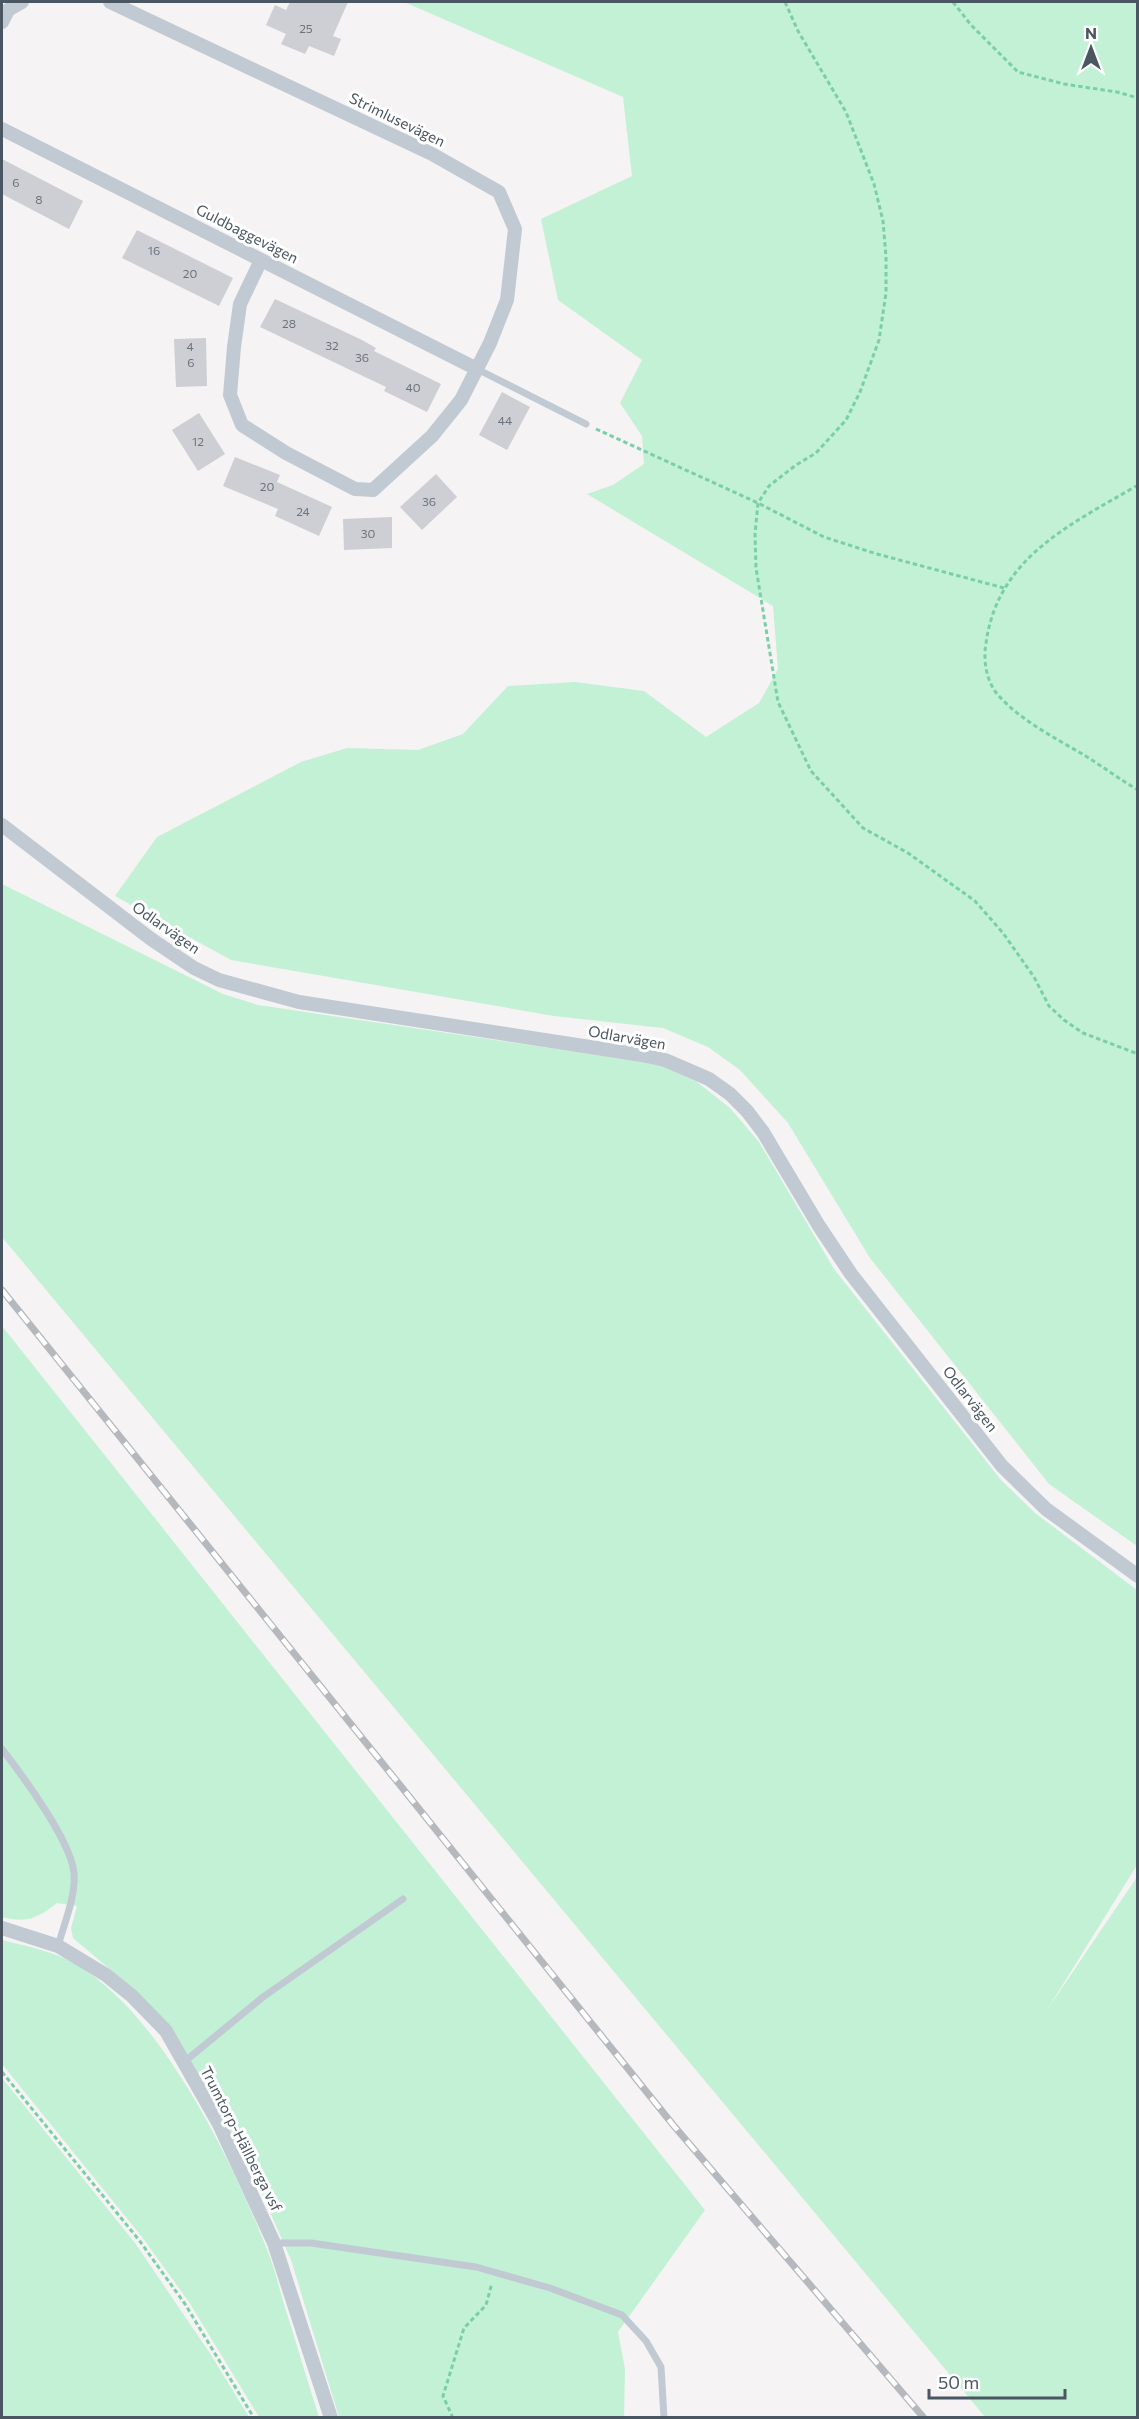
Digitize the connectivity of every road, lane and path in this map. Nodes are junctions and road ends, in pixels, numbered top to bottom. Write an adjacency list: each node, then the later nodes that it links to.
1 (22, 2): 5 (street)
2 (110, 2): 9 (street, Strimlusevägen)
3 (785, 2): 12 (path)
4 (953, 2): 6 (path)
5 (2, 22)
6 (1137, 98)
7 (2, 129): 8 (street, Guldbaggevägen)
8 (261, 260): 9 (street, Guldbaggevägen); 9 (street, Strimlusevägen)
9 (477, 369): 10 (lane)
10 (586, 424): 12 (path)
11 (1137, 485): 13 (path)
12 (758, 503): 13 (path); 16 (path)
13 (1004, 588): 14 (path)
14 (1137, 790)
15 (2, 825): 17 (street, Odlarvägen)
16 (1137, 1054)
17 (1137, 1576)
18 (2, 1749): 21 (lane)
19 (404, 1899): 22 (lane)
20 (2, 1928): 21 (street, Trumtorp-Hällberga vsf)
21 (58, 1946): 22 (street, Trumtorp-Hällberga vsf)
22 (184, 2062): 24 (street, Trumtorp-Hällberga vsf)
23 (2, 2072): 26 (path)
24 (274, 2243): 25 (lane); 27 (street, Trumtorp-Hällberga vsf)
25 (495, 2273): 28 (path); 29 (lane)
26 (254, 2418)
27 (331, 2418)
28 (453, 2418)
29 (664, 2418)

